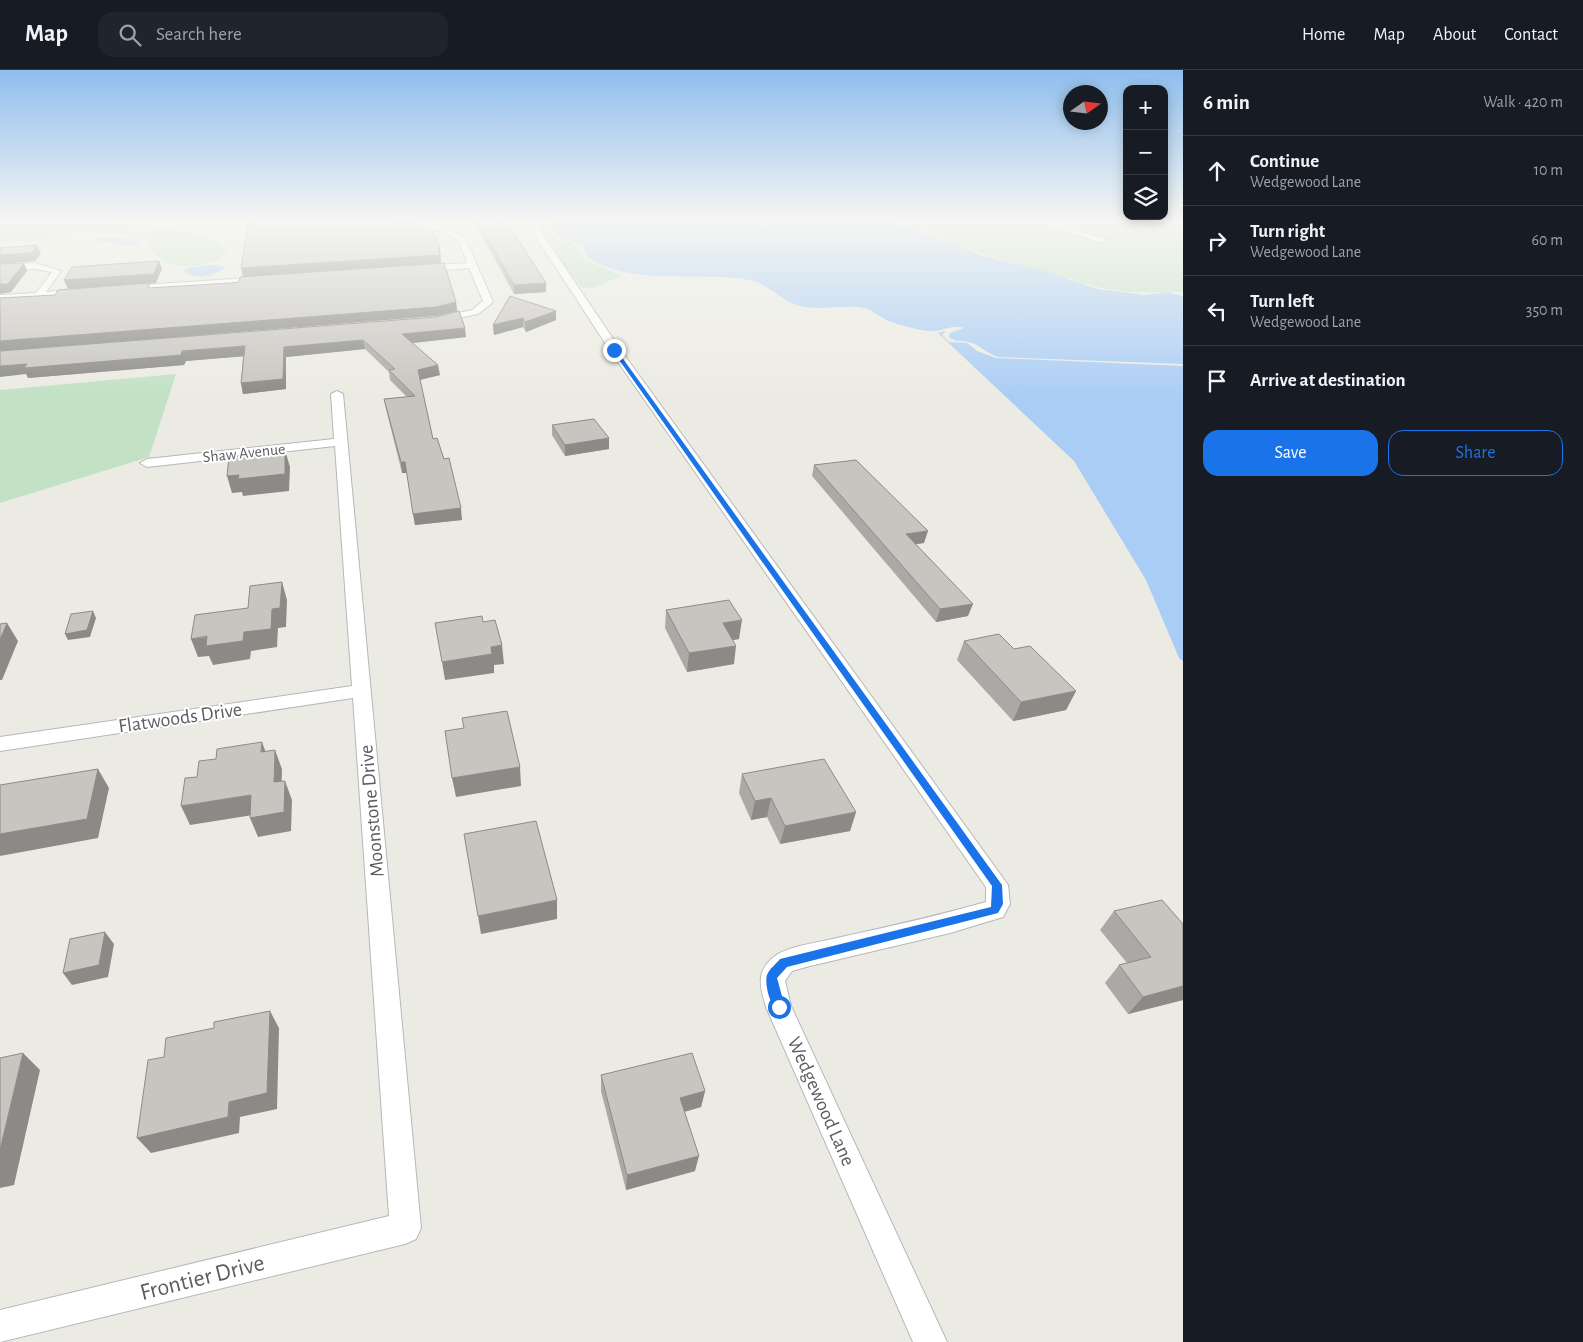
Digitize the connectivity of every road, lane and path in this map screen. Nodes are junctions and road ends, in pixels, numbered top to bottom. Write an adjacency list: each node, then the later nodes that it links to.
1 (51, 278): 7 (street)
2 (477, 278): 9 (street)
3 (566, 278): 17 (street, Wedgewood Lane)
4 (274, 279): 5 (street)
5 (117, 290)
6 (88, 292): 7 (street)
7 (38, 295): 8 (street)
8 (0, 298)
9 (427, 322)
10 (337, 394): 11 (street, Moonstone Drive)
11 (341, 442): 12 (street, Shaw Avenue); 13 (street, Moonstone Drive)
12 (147, 463)
13 (361, 690): 14 (street, Flatwoods Drive); 15 (street, Moonstone Drive)
14 (0, 744)
15 (404, 1228): 16 (street, Frontier Drive)
16 (0, 1327)
17 (930, 1342)

